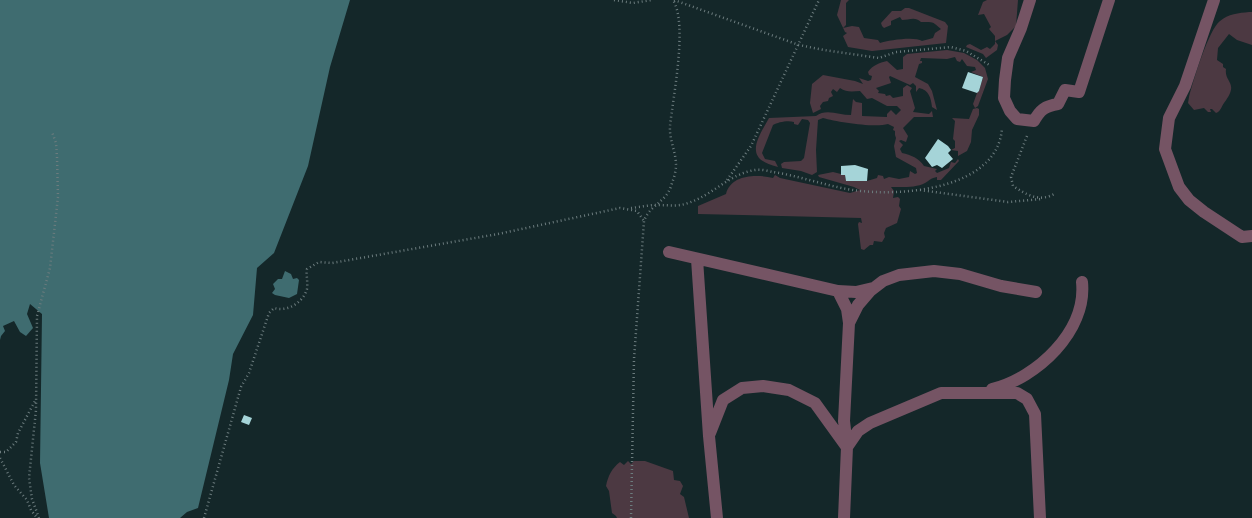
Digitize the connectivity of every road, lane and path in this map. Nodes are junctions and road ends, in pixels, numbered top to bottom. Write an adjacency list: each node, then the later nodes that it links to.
1 (614, 0): 2 (path)
2 (652, 0)
3 (674, 0): 8 (path); 16 (path)
4 (819, 0): 8 (path)
5 (1030, 0): 9 (street)
6 (1109, 0): 10 (street)
7 (1214, 0): 19 (street)
8 (799, 44): 9 (path); 12 (path)
9 (1004, 93): 10 (street); 13 (path)
10 (1034, 121): 15 (path)
11 (52, 132): 28 (path)
12 (727, 180): 13 (path); 16 (path)
13 (916, 190): 15 (path)
14 (1056, 193): 15 (path)
15 (1042, 199)
16 (657, 205): 17 (path); 18 (path)
17 (630, 208): 18 (path); 37 (path)
18 (644, 221): 38 (path)
19 (1252, 236)
20 (669, 252): 21 (street)
21 (697, 259): 24 (street); 32 (street)
22 (1082, 282): 27 (street)
23 (875, 287): 24 (street); 25 (street); 26 (street)
24 (838, 291): 26 (street)
25 (1036, 292)
26 (849, 323): 30 (street)
27 (976, 393): 31 (street); 41 (street)
28 (36, 400): 34 (path); 36 (path)
29 (815, 403): 30 (street); 32 (street); 33 (street)
30 (844, 421): 31 (street); 33 (street)
31 (870, 423): 33 (street)
32 (709, 436): 39 (street)
33 (847, 447): 40 (street)
34 (0, 452)
35 (0, 458): 36 (path)
36 (38, 518)
37 (204, 518)
38 (631, 518)
39 (717, 518)
40 (844, 518)
41 (1040, 518)

